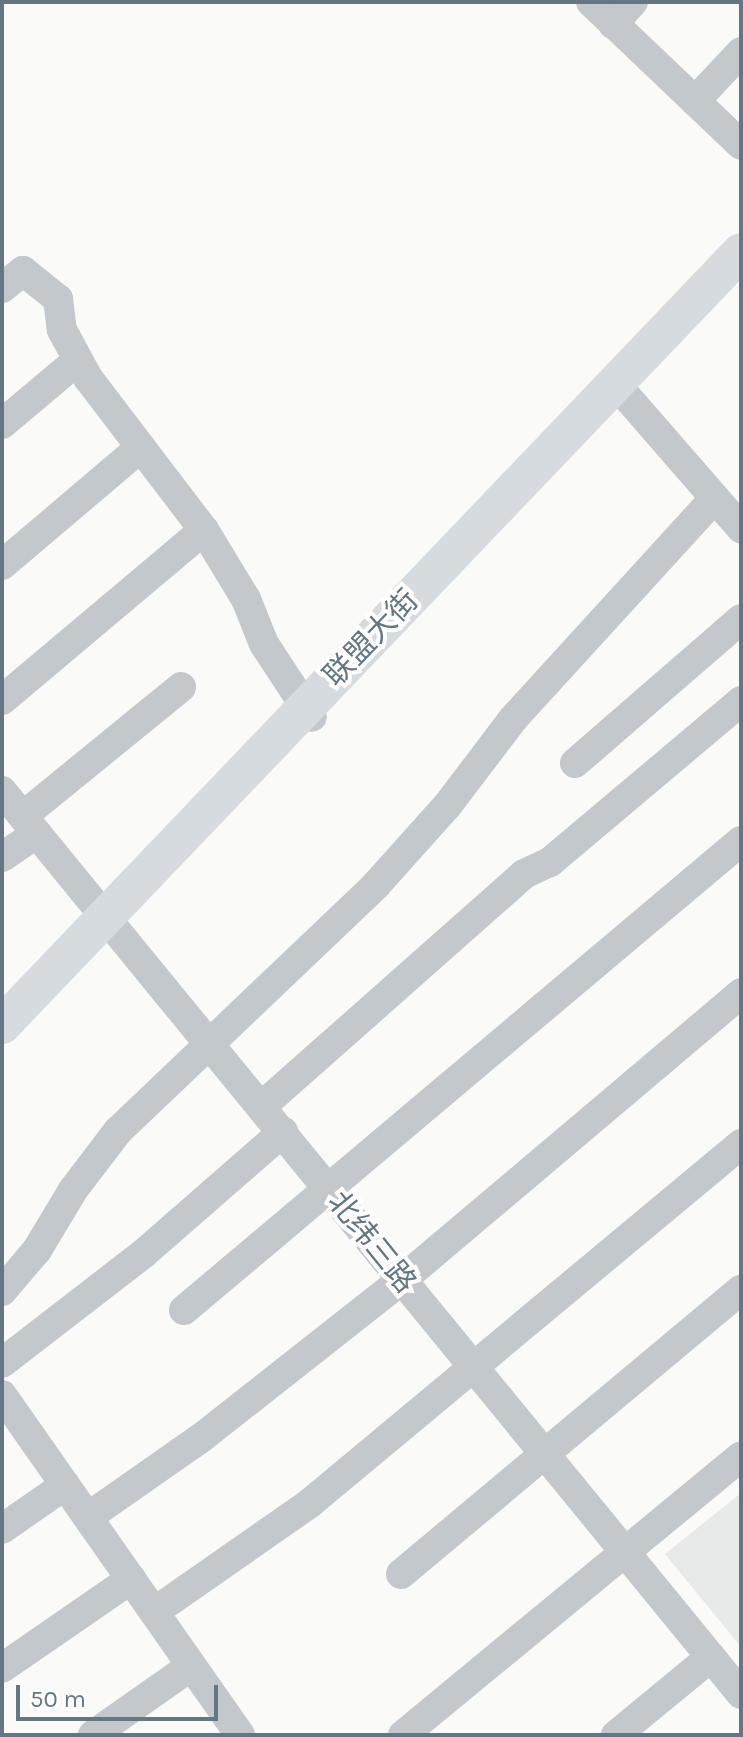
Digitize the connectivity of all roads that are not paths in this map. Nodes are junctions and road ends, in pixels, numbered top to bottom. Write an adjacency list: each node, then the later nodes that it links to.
1 (591, 2): 2 (street)
2 (623, 13): 4 (street)
3 (741, 52): 4 (street)
4 (695, 101): 5 (street)
5 (741, 145)
6 (741, 252): 10 (main road, 联盟大街)
7 (741, 270): 10 (main road)
8 (2, 288): 9 (street)
9 (78, 360): 11 (street); 12 (street)
10 (618, 387): 13 (street); 21 (main road, 联盟大街)
11 (2, 424)
12 (141, 447): 15 (street); 16 (street)
13 (715, 498): 14 (street); 31 (street)
14 (741, 528)
15 (204, 530): 19 (street); 21 (street)
16 (2, 565)
17 (741, 619): 22 (street)
18 (181, 687): 24 (street)
19 (2, 700)
20 (741, 701): 32 (street)
21 (308, 712): 27 (main road, 联盟大街)
22 (575, 763)
23 (2, 791): 24 (street, 北纬三路)
24 (30, 824): 26 (street); 27 (street, 北纬三路)
25 (741, 841): 35 (street)
26 (2, 857)
27 (110, 920): 29 (main road, 联盟大街); 30 (main road); 31 (street, 北纬三路)
28 (741, 993): 36 (street)
29 (2, 1025)
30 (2, 1039)
31 (209, 1042): 32 (street, 北纬三路); 38 (street)
32 (262, 1106): 33 (street, 北纬三路)
33 (283, 1132): 35 (street, 北纬三路); 40 (street)
34 (741, 1144): 41 (street)
35 (329, 1188): 36 (street, 北纬三路); 39 (street)
36 (403, 1279): 41 (street, 北纬三路); 46 (street)
37 (741, 1290): 43 (street)
38 (2, 1291)
39 (184, 1310)
40 (2, 1363)
41 (475, 1368): 43 (street, 北纬三路); 51 (street)
42 (2, 1395): 45 (street)
43 (546, 1454): 48 (street, 北纬三路); 49 (street)
44 (741, 1456): 48 (street)
45 (65, 1485): 46 (street); 47 (street)
46 (88, 1517): 50 (street)
47 (2, 1529)
48 (625, 1552): 52 (street, 北纬三路); 58 (street)
49 (401, 1574)
50 (131, 1579): 51 (street); 54 (street)
51 (154, 1612): 53 (street)
52 (711, 1657): 55 (street, 北纬三路); 59 (street)
53 (191, 1666): 56 (street); 57 (street)
54 (2, 1668)
55 (741, 1694)
56 (93, 1735)
57 (240, 1735)
58 (403, 1735)
59 (616, 1735)

